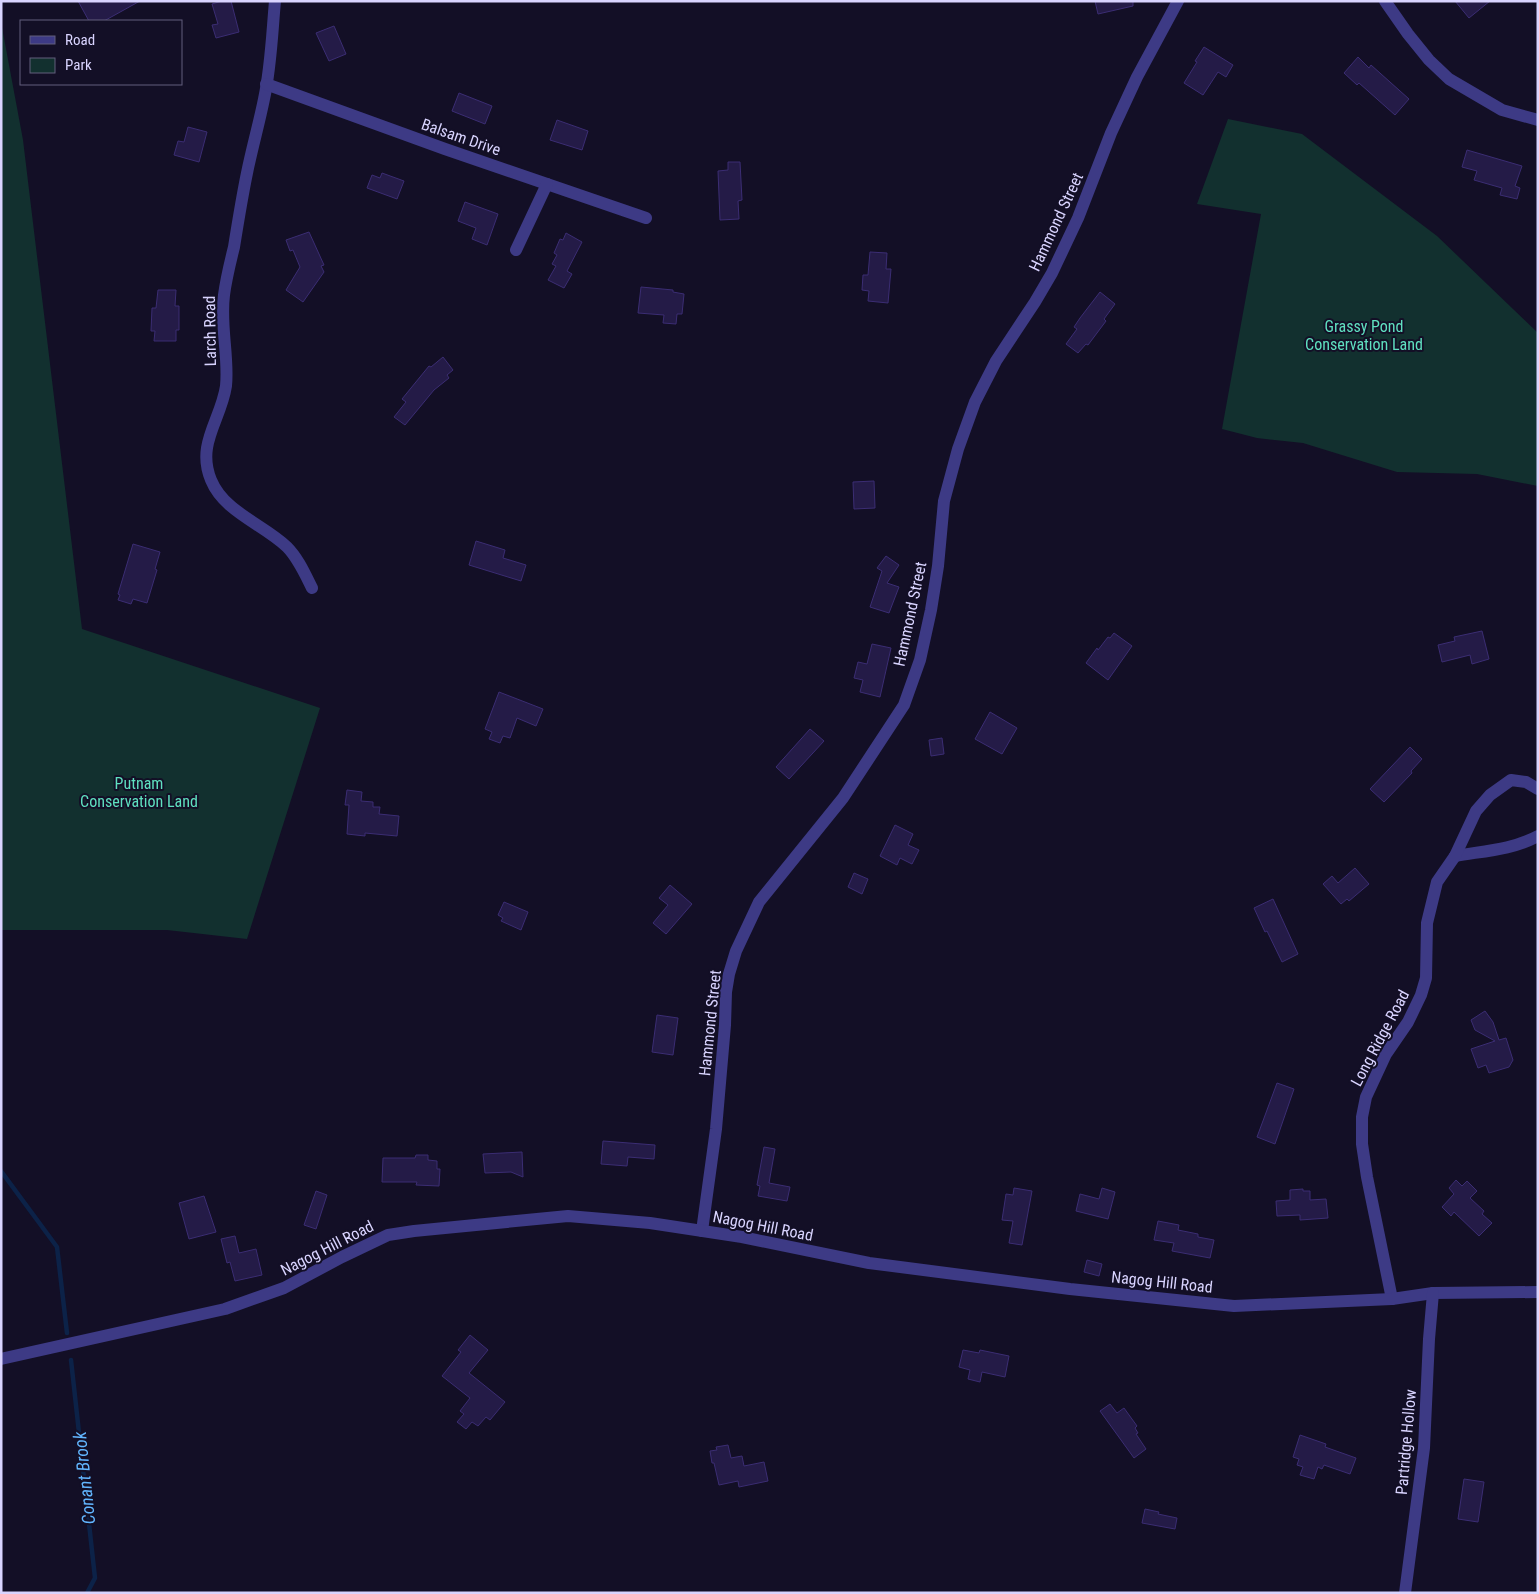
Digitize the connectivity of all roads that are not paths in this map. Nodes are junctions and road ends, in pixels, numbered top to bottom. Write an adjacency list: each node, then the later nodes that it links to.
1 (275, 1): 4 (street, Larch Road)
2 (1178, 1): 13 (street, Hammond Street)
3 (1385, 1): 5 (street)
4 (266, 84): 6 (street, Balsam Drive); 9 (street, Larch Road)
5 (1538, 120)
6 (547, 184): 7 (street, Balsam Drive); 8 (street)
7 (646, 218)
8 (516, 250)
9 (312, 588)
10 (1538, 789): 12 (street, Long Ridge Road)
11 (1538, 836): 12 (street)
12 (1455, 856): 16 (street, Long Ridge Road)
13 (702, 1230): 16 (street, Nagog Hill Road); 17 (street, Nagog Hill Road)
14 (1538, 1292): 15 (street, Nagog Hill Road)
15 (1433, 1293): 16 (street, Nagog Hill Road); 18 (street, Partridge Hollow)
16 (1392, 1298)
17 (1, 1360)
18 (1405, 1593)

